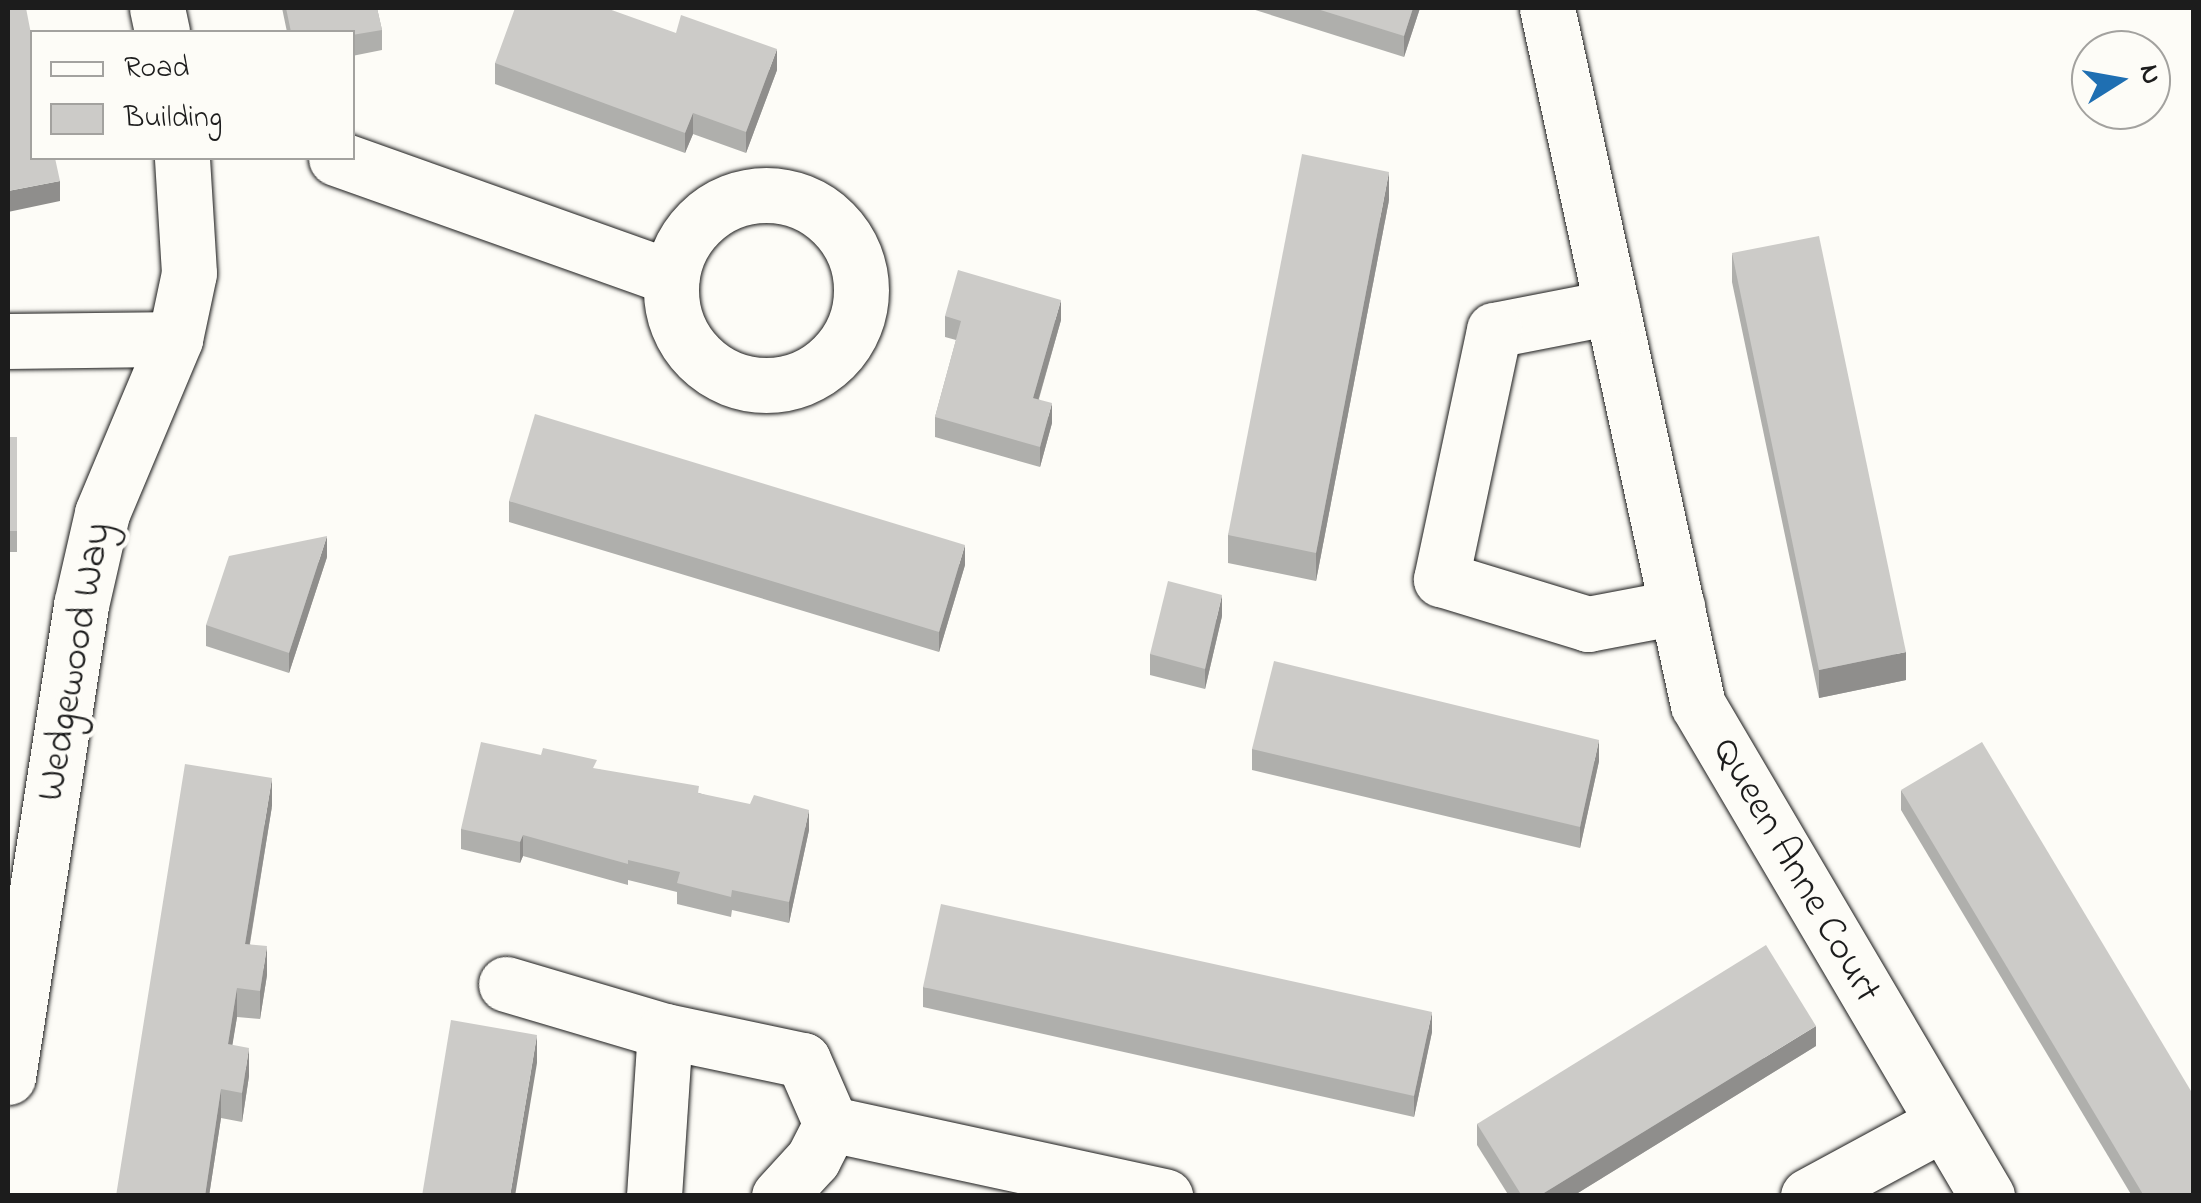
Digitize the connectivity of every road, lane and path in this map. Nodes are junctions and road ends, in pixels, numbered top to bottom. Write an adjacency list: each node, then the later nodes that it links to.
1 (1547, 8): 5 (street, Queen Anne Court)
2 (182, 160): 6 (street, Wedgewood Way)
3 (342, 160): 4 (street)
4 (671, 276)
5 (1612, 307): 8 (street, Queen Anne Court); 8 (street)
6 (175, 339): 7 (street); 10 (street, Wedgewood Way)
7 (8, 341)
8 (1676, 607): 13 (street, Queen Anne Court)
9 (506, 984): 11 (street)
10 (14, 997): 12 (street, Wedgewood Way)
11 (665, 1031): 14 (street); 15 (street)
12 (8, 1077)
13 (1943, 1123): 18 (street); 19 (street, Queen Anne Court)
14 (831, 1124): 16 (street); 17 (street)
15 (654, 1196)
16 (779, 1196)
17 (1165, 1196)
18 (1808, 1196)
19 (1987, 1196)

